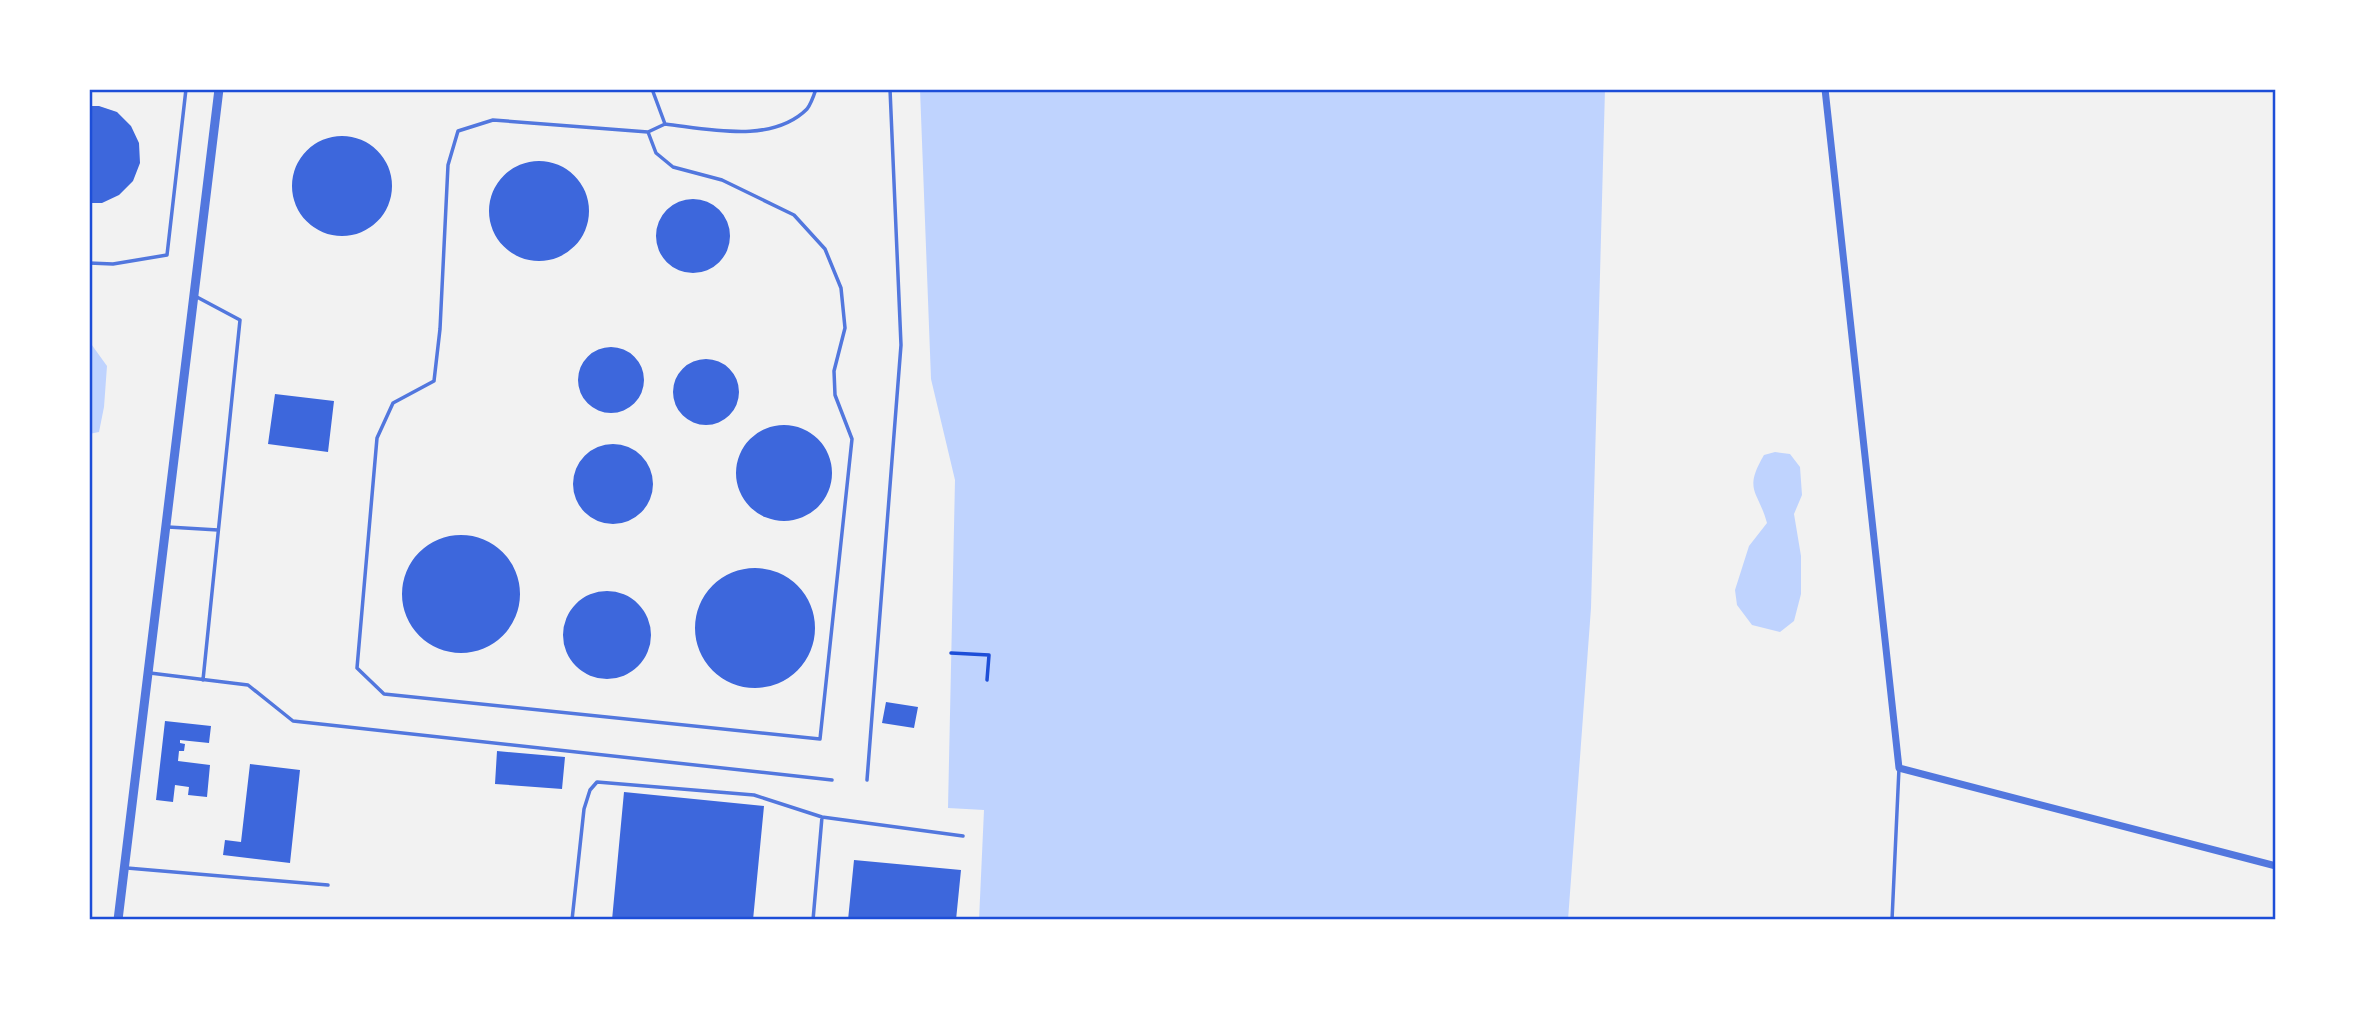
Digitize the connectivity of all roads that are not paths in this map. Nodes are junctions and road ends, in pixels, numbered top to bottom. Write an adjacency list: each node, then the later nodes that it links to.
1 (186, 89): 9 (lane)
2 (219, 89): 10 (street)
3 (652, 89): 7 (lane)
4 (816, 89): 7 (lane)
5 (890, 89): 17 (lane)
6 (1825, 89): 15 (street)
7 (665, 124): 8 (lane)
8 (648, 132): 8 (lane)
9 (89, 263)
10 (194, 295): 11 (street); 12 (lane)
11 (165, 527): 12 (lane); 13 (street)
12 (218, 530): 14 (lane)
13 (148, 673): 14 (lane); 21 (street)
14 (203, 680): 16 (lane)
15 (1899, 768): 20 (street); 26 (lane)
16 (832, 780)
17 (867, 780)
18 (822, 817): 19 (lane); 24 (lane); 25 (lane)
19 (963, 836)
20 (2276, 866)
21 (125, 868): 22 (lane); 23 (street)
22 (328, 885)
23 (118, 920)
24 (572, 920)
25 (813, 920)
26 (1892, 920)

